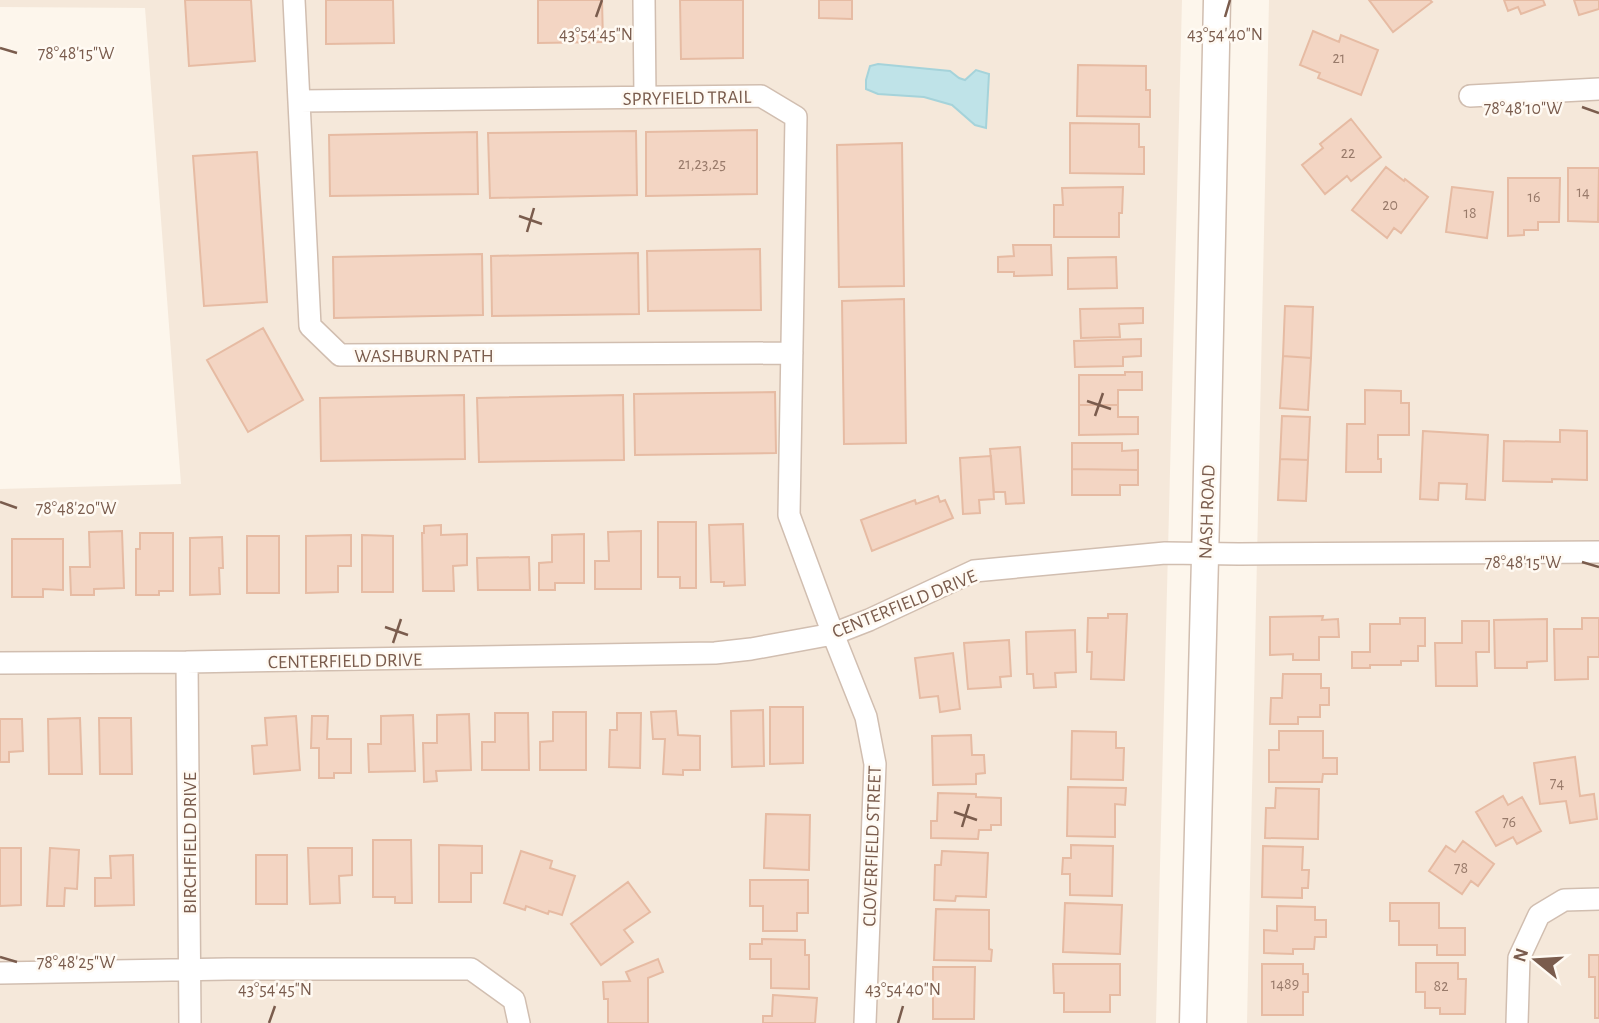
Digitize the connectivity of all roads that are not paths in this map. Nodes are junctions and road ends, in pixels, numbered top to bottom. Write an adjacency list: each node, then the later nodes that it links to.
1 (293, 0): 7 (street, WASHBURN PATH)
2 (644, 0): 6 (street)
3 (1217, 0): 11 (street, NASH ROAD)
4 (1599, 89): 5 (street)
5 (1470, 96)
6 (645, 97): 7 (street, SPRYFIELD TRAIL); 8 (street, SPRYFIELD TRAIL)
7 (300, 101): 8 (street, WASHBURN PATH)
8 (792, 353): 9 (street, SPRYFIELD TRAIL)
9 (789, 515): 12 (street, CLOVERFIELD STREET)
10 (1599, 552): 11 (street, CENTERFIELD DRIVE)
11 (1205, 554): 12 (street, CENTERFIELD DRIVE); 21 (street, NASH ROAD)
12 (832, 634): 13 (street, CENTERFIELD DRIVE); 20 (street, CLOVERFIELD STREET)
13 (187, 662): 14 (street, CENTERFIELD DRIVE); 16 (street, BIRCHFIELD DRIVE)
14 (0, 663)
15 (1599, 899): 22 (street)
16 (190, 970): 17 (street); 18 (street, BIRCHFIELD DRIVE); 19 (street)
17 (0, 973)
18 (190, 1023)
19 (519, 1023)
20 (865, 1023)
21 (1193, 1023)
22 (1517, 1023)

